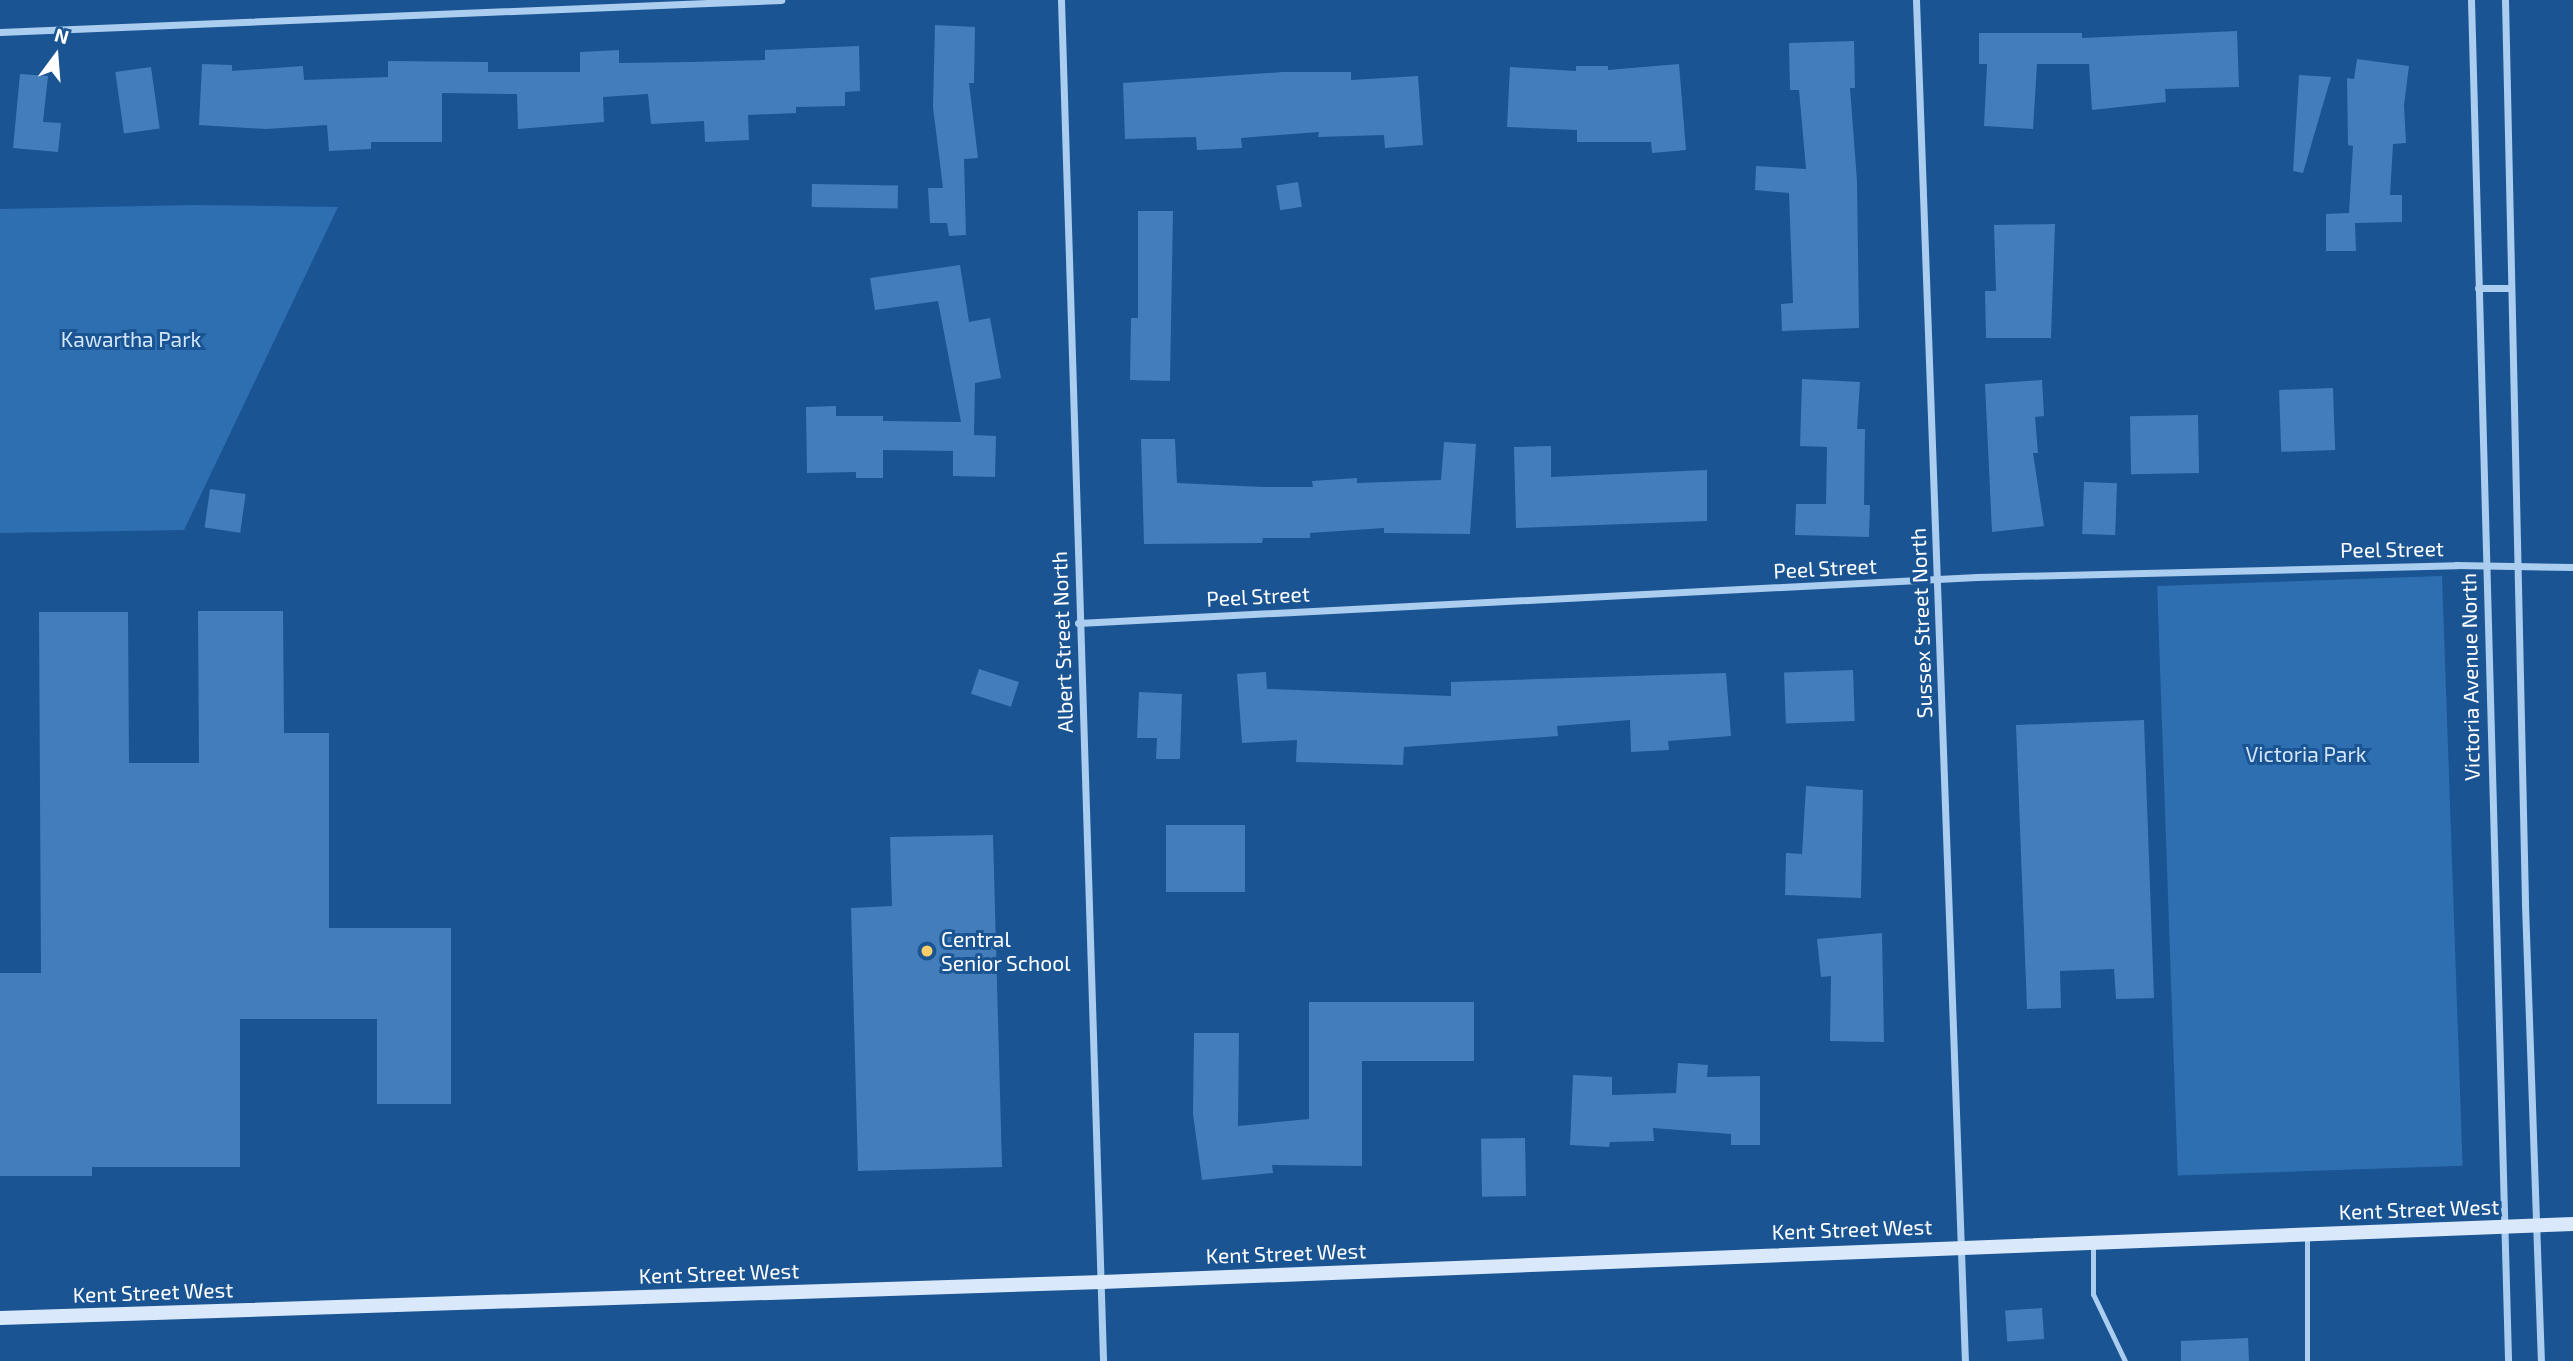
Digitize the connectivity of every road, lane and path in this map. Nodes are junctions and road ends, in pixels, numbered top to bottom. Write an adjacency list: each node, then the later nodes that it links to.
1 (781, 0): 6 (street)
2 (1061, 0): 13 (street, Albert Street North)
3 (1916, 0): 12 (street, Sussex Street North)
4 (2471, 0): 7 (street, Victoria Avenue North)
5 (2505, 0): 8 (street)
6 (0, 32)
7 (2478, 288): 8 (street); 9 (street, Victoria Avenue North)
8 (2509, 288): 10 (street)
9 (2484, 565): 10 (street, Peel Street); 12 (street, Peel Street); 16 (street, Victoria Avenue North)
10 (2519, 566): 11 (street, Peel Street); 15 (street)
11 (2573, 567)
12 (1936, 580): 13 (street, Peel Street); 19 (street, Sussex Street North)
13 (1078, 622): 20 (street, Albert Street North)
14 (2573, 1224): 15 (main road, Kent Street West)
15 (2535, 1226): 16 (main road, Kent Street West); 27 (street)
16 (2503, 1227): 17 (main road, Kent Street West); 26 (street, Victoria Avenue North)
17 (2307, 1234): 18 (main road, Kent Street West); 25 (lane)
18 (2093, 1241): 19 (main road, Kent Street West); 24 (lane)
19 (1962, 1245): 20 (main road, Kent Street West); 23 (street, Sussex Street North)
20 (1102, 1282): 21 (main road, Kent Street West); 22 (street, Albert Street North)
21 (0, 1318)
22 (1103, 1361)
23 (1965, 1361)
24 (2125, 1361)
25 (2307, 1361)
26 (2508, 1361)
27 (2541, 1361)

